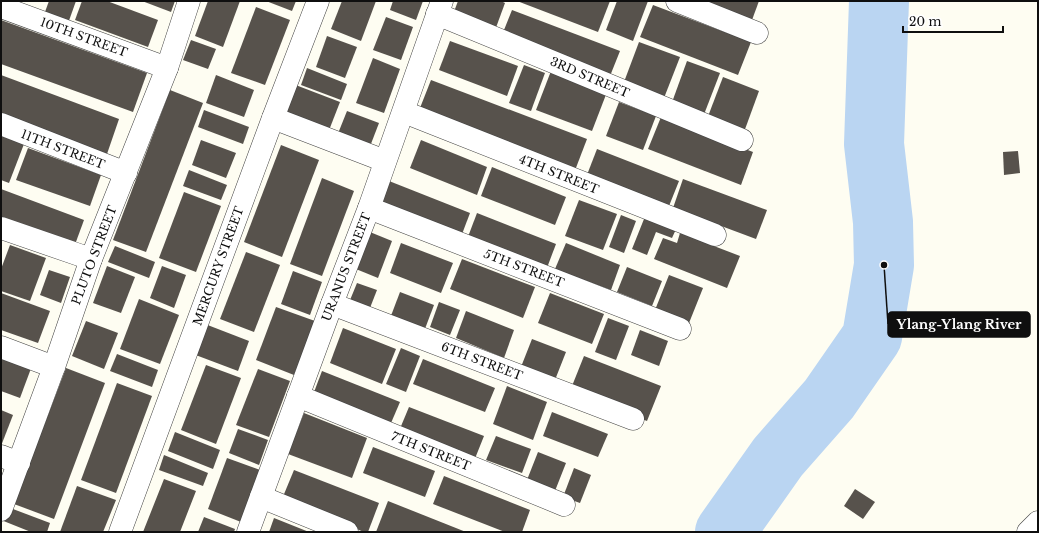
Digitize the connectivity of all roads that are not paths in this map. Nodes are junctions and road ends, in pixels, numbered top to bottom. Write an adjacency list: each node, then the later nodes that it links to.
1 (189, 1): 7 (street, PLUTO STREET)
2 (318, 1): 9 (street, MERCURY STREET)
3 (677, 1): 6 (street)
4 (1, 7): 7 (street, 10TH STREET)
5 (440, 7): 8 (street, URANUS STREET); 11 (street, 3RD STREET)
6 (757, 33)
7 (167, 68): 13 (street, PLUTO STREET)
8 (404, 112): 12 (street, URANUS STREET); 16 (street, 4TH STREET)
9 (273, 118): 12 (street); 29 (street, MERCURY STREET)
10 (1, 124): 13 (street, 11TH STREET)
11 (742, 140)
12 (385, 161): 14 (street, URANUS STREET)
13 (126, 173): 17 (street, PLUTO STREET)
14 (369, 208): 18 (street, URANUS STREET); 19 (street, 5TH STREET)
15 (1, 228): 17 (street)
16 (715, 235)
17 (91, 259): 21 (street, PLUTO STREET)
18 (332, 304): 22 (street, URANUS STREET); 23 (street, 6TH STREET)
19 (680, 329)
20 (1, 346): 21 (street)
21 (54, 367): 24 (street, PLUTO STREET)
22 (298, 396): 25 (street, URANUS STREET); 26 (street, 7TH STREET)
23 (633, 419)
24 (10, 460): 27 (street, PLUTO STREET)
25 (262, 497): 30 (street, URANUS STREET); 31 (street)
26 (564, 505)
27 (1, 510)
28 (1038, 522): 32 (street)
29 (120, 532)
30 (248, 532)
31 (346, 532)
32 (1028, 532)

